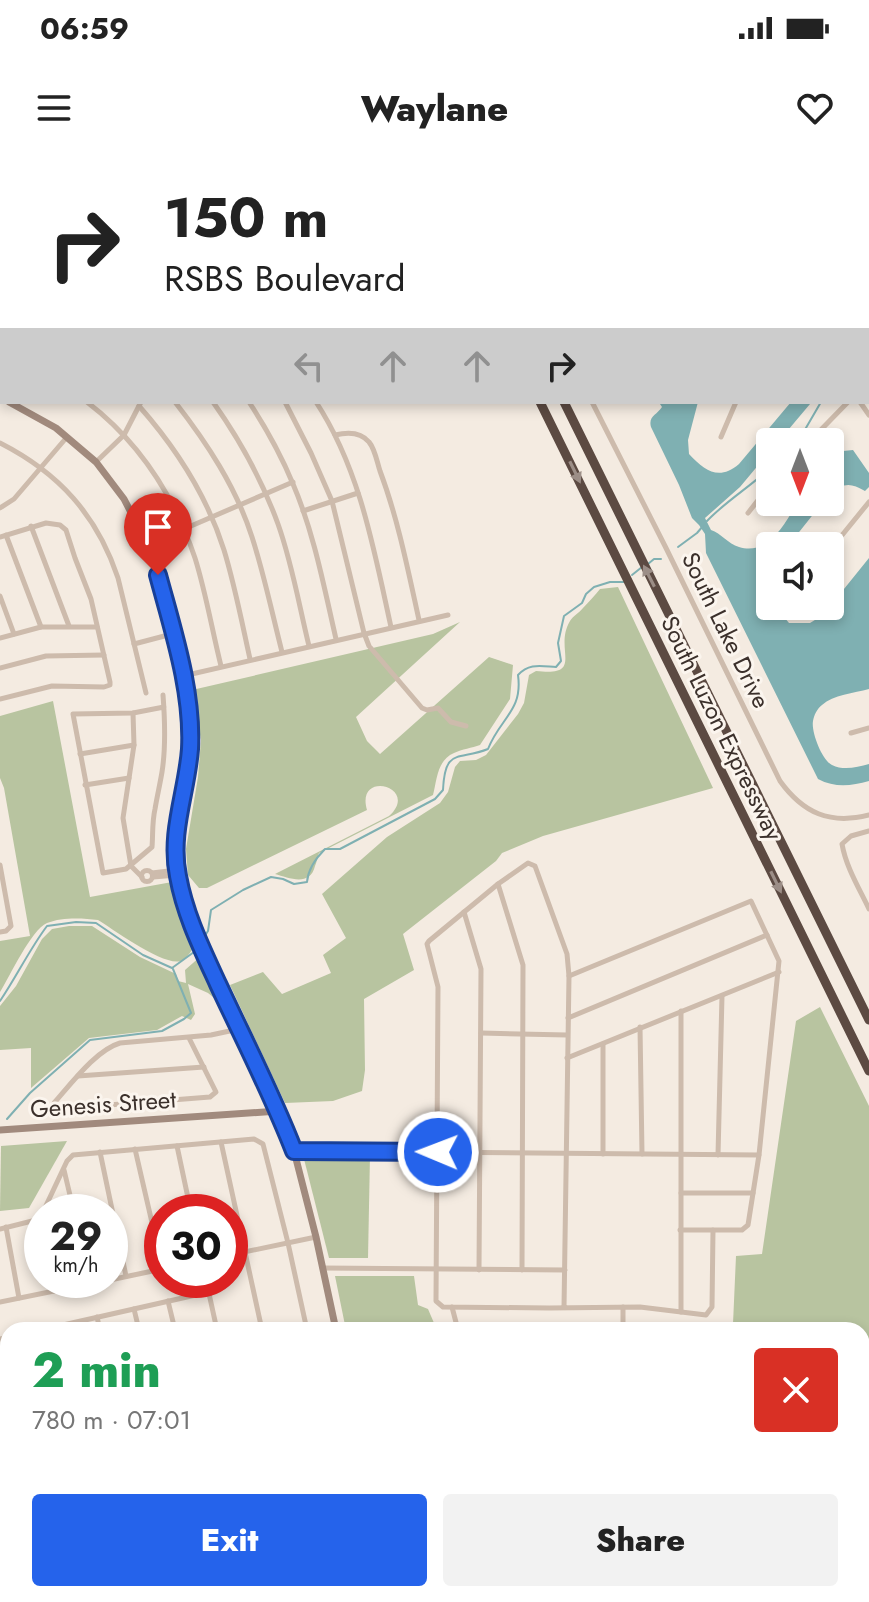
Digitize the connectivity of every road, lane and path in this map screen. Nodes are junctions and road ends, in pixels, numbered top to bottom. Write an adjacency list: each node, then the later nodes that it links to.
1 (13, 404): 19 (street)
2 (90, 404): 15 (street)
3 (104, 404): 15 (street)
4 (140, 404): 17 (street); 34 (street)
5 (177, 404): 30 (street)
6 (214, 404): 25 (street)
7 (250, 404): 24 (street)
8 (286, 404): 27 (street)
9 (317, 404): 18 (street)
10 (541, 404): 97 (highway, South Luzon Expressway, one-way to 97)
11 (565, 404): 87 (highway, South Luzon Expressway, one-way to 11)
12 (593, 404): 71 (street, South Lake Drive)
13 (735, 404): 20 (street)
14 (846, 404): 16 (street)
15 (100, 412): 17 (street)
16 (823, 428)
17 (124, 435): 22 (street); 36 (street)
18 (335, 435): 26 (street); 41 (street)
19 (67, 437): 22 (street); 23 (street)
20 (721, 437)
21 (0, 443): 23 (street)
22 (96, 462): 48 (street)
23 (42, 468): 31 (street); 51 (street)
24 (293, 482): 25 (street); 32 (street)
25 (266, 493): 30 (street); 52 (street)
26 (358, 493): 27 (street); 45 (street)
27 (332, 501): 32 (street); 46 (street)
28 (869, 502): 37 (street)
29 (756, 503): 33 (street)
30 (240, 505): 34 (street); 53 (street)
31 (0, 508)
32 (303, 511): 50 (street)
33 (748, 513)
34 (212, 517): 36 (street); 55 (street)
35 (31, 526): 38 (street); 42 (street); 44 (street)
36 (184, 529): 56 (street)
37 (844, 533)
38 (3, 536): 43 (street)
39 (0, 596): 47 (street)
40 (448, 615): 41 (street)
41 (419, 620): 45 (street)
42 (69, 626): 43 (street); 44 (street)
43 (41, 627): 47 (street)
44 (97, 627): 54 (street)
45 (391, 627): 46 (street)
46 (364, 633): 50 (street); 64 (street)
47 (14, 634): 49 (street)
48 (173, 634): 51 (street); 58 (street)
49 (0, 638)
50 (336, 639): 52 (street)
51 (134, 644): 59 (street)
52 (309, 646): 53 (street)
53 (282, 652): 55 (street)
54 (104, 655): 57 (street); 61 (street)
55 (250, 659): 56 (street)
56 (221, 666): 58 (street)
57 (0, 668)
58 (183, 676): 75 (street)
59 (146, 693)
60 (163, 695): 62 (street)
61 (0, 699)
62 (164, 707): 63 (street); 73 (street)
63 (133, 713): 67 (street); 68 (street)
64 (466, 726)
65 (869, 728): 66 (street)
66 (851, 733)
67 (134, 745): 68 (street); 69 (street)
68 (79, 754): 70 (street)
69 (129, 778): 70 (street); 73 (street)
70 (85, 785): 73 (street)
71 (869, 815)
72 (869, 831): 78 (street)
73 (134, 864): 76 (street); 76 (street)
74 (0, 865): 80 (street)
75 (177, 873): 76 (street); 89 (street)
76 (150, 874)
77 (498, 884): 79 (street); 83 (street); 91 (street)
78 (869, 909)
79 (464, 912): 90 (street); 106 (street)
80 (0, 932)
81 (767, 935): 82 (street); 83 (street); 86 (street)
82 (779, 972): 84 (street); 114 (street)
83 (569, 976): 86 (street)
84 (722, 995): 85 (street); 113 (street)
85 (681, 1011): 88 (street); 112 (street)
86 (568, 1018): 92 (street)
87 (869, 1020)
88 (640, 1027): 94 (street); 111 (street)
89 (239, 1029): 93 (street); 99 (street)
90 (481, 1033): 91 (street); 107 (street)
91 (523, 1034): 92 (street); 108 (street)
92 (567, 1035): 95 (street)
93 (189, 1038): 96 (street); 98 (street)
94 (603, 1044): 95 (street); 110 (street)
95 (567, 1058): 109 (street)
96 (204, 1067): 98 (street); 98 (street)
97 (869, 1071)
98 (78, 1076)
99 (278, 1111): 100 (street, Genesis Street); 104 (street)
100 (0, 1130)
101 (221, 1142): 102 (street); 123 (street); 129 (street)
102 (177, 1146): 103 (street); 122 (street)
103 (135, 1149): 105 (street); 121 (street)
104 (294, 1151): 106 (street); 128 (street)
105 (100, 1152): 115 (street); 120 (street)
106 (438, 1152): 107 (street); 133 (street)
107 (480, 1153): 108 (street); 134 (street)
108 (524, 1154): 109 (street); 135 (street)
109 (566, 1154): 110 (street); 136 (street)
110 (603, 1154): 111 (street)
111 (642, 1154): 112 (street)
112 (681, 1155): 113 (street); 116 (street)
113 (718, 1155): 114 (street)
114 (759, 1155): 117 (street)
115 (64, 1167): 118 (street); 119 (street)
116 (681, 1193): 117 (street); 126 (street)
117 (753, 1193): 127 (street)
118 (52, 1194)
119 (70, 1194)
120 (109, 1194)
121 (145, 1194)
122 (187, 1194)
123 (232, 1194)
124 (24, 1221): 125 (street)
125 (3, 1228): 138 (street)
126 (680, 1230): 127 (street); 147 (street)
127 (713, 1230): 147 (street)
128 (316, 1237): 129 (street); 132 (street)
129 (288, 1243): 130 (street); 155 (street)
130 (248, 1251)
131 (248, 1266): 154 (street)
132 (322, 1268): 133 (street); 156 (street)
133 (436, 1270): 134 (street); 143 (street)
134 (479, 1270): 135 (street)
135 (522, 1270): 136 (street)
136 (565, 1270): 145 (street)
137 (24, 1297): 138 (street)
138 (19, 1298): 142 (street)
139 (182, 1298): 141 (street)
140 (210, 1298): 153 (street)
141 (168, 1301): 146 (street); 152 (street)
142 (0, 1302)
143 (452, 1307): 145 (street); 157 (street)
144 (623, 1307): 145 (street); 147 (street); 158 (street)
145 (564, 1308)
146 (134, 1309): 148 (street); 151 (street)
147 (681, 1312)
148 (97, 1317): 149 (street); 150 (street)
149 (77, 1322)
150 (98, 1322)
151 (137, 1322)
152 (173, 1322)
153 (215, 1322)
154 (260, 1322)
155 (305, 1322)
156 (334, 1322)
157 (456, 1322)
158 (623, 1322)

